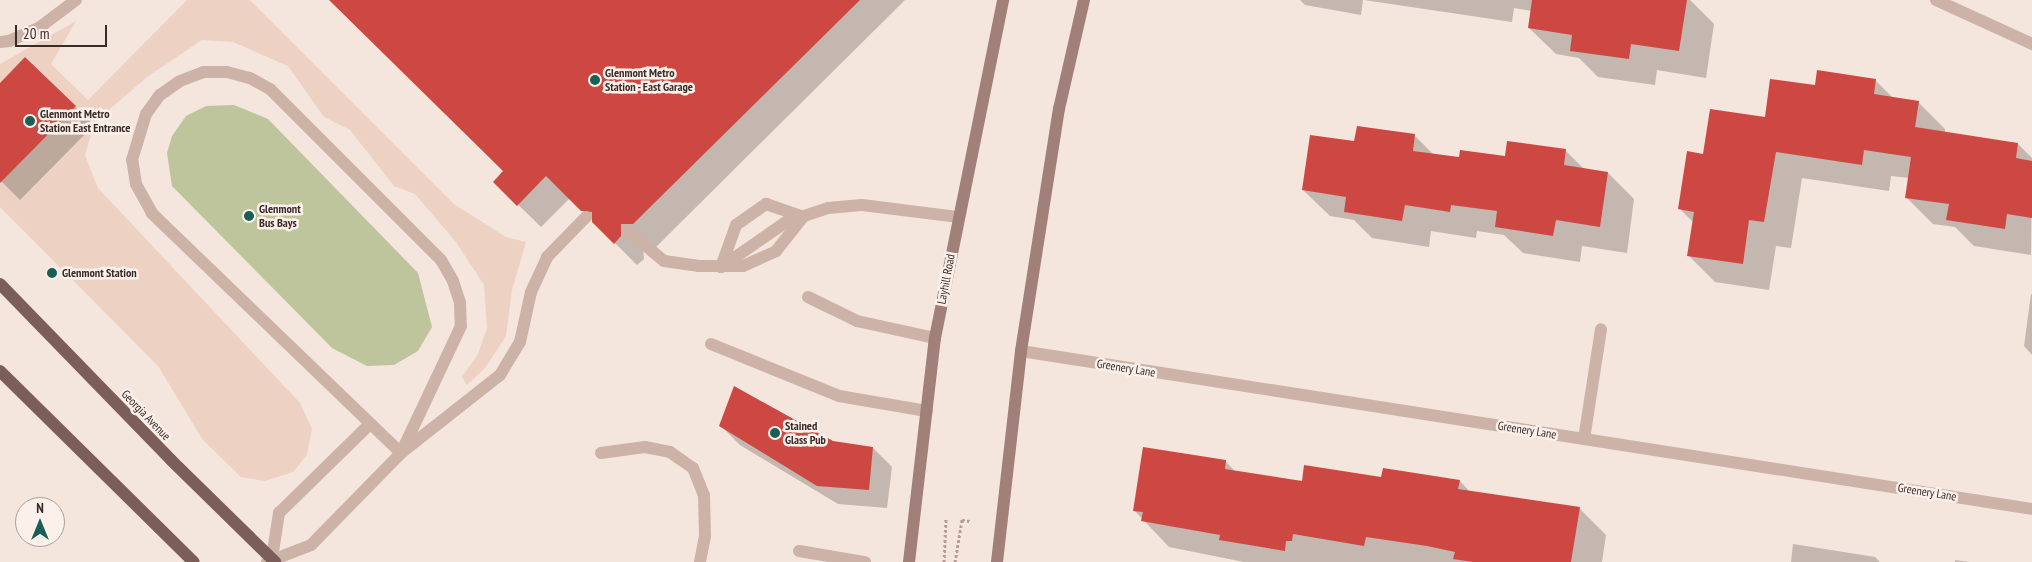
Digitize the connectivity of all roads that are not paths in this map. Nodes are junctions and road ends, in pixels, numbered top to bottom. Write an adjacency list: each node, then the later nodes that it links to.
1 (76, 0): 5 (street)
2 (1003, 0): 9 (main road, Layhill Road)
3 (1084, 0): 17 (main road)
4 (1936, 0): 6 (street)
5 (0, 42)
6 (2032, 44)
7 (586, 216): 22 (street)
8 (803, 216): 9 (street); 11 (street); 11 (street); 11 (street)
9 (958, 216): 15 (main road, Layhill Road)
10 (627, 230): 11 (street)
11 (721, 267)
12 (0, 284): 27 (main road, Georgia Avenue)
13 (808, 297): 15 (street)
14 (1601, 329): 21 (street)
15 (935, 338): 19 (main road, Layhill Road)
16 (711, 344): 19 (street)
17 (1021, 352): 21 (street, Greenery Lane); 31 (main road)
18 (0, 371): 26 (main road)
19 (927, 411): 30 (main road, Layhill Road)
20 (370, 424): 22 (street); 22 (street); 27 (street)
21 (1584, 439): 24 (street, Greenery Lane)
22 (401, 453): 27 (street)
23 (601, 453): 28 (street)
24 (2032, 509)
25 (799, 551): 29 (street)
26 (191, 560)
27 (271, 561)
28 (700, 562)
29 (864, 562)
30 (909, 562)
31 (997, 562)

